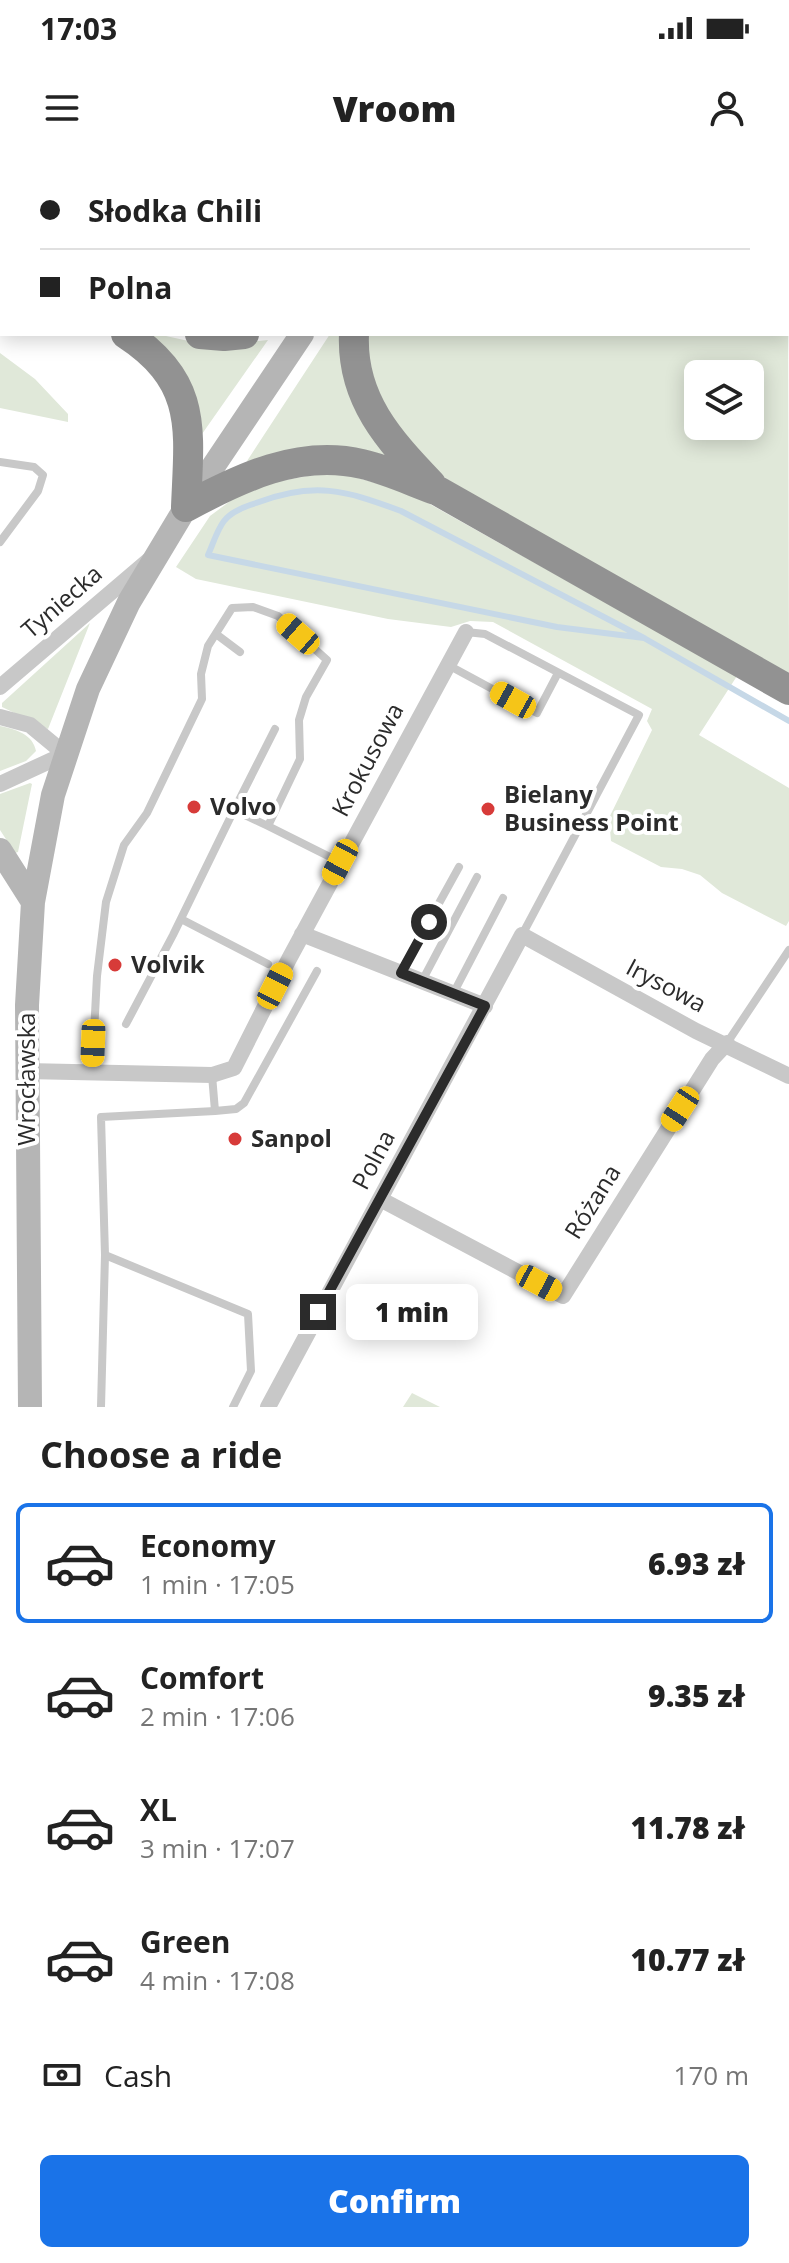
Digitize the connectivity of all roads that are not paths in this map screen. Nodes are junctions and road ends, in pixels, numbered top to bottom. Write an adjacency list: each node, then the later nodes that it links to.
1 (128, 336): 6 (highway)
2 (301, 336): 6 (main road, Wrocławska)
3 (354, 336): 5 (highway)
4 (0, 462): 7 (lane)
5 (438, 491): 6 (highway); 15 (highway)
6 (186, 507): 8 (main road, Wrocławska)
7 (0, 542)
8 (157, 554): 14 (street, Tyniecka); 18 (main road, Wrocławska)
9 (466, 632): 12 (street, Krokusowa); 13 (lane)
10 (216, 634): 11 (lane); 21 (lane); 41 (lane)
11 (240, 652)
12 (447, 664): 13 (lane); 23 (street, Krokusowa)
13 (558, 673): 30 (lane)
14 (0, 687)
15 (789, 690)
16 (0, 717): 18 (street)
17 (275, 729): 20 (lane)
18 (65, 754): 19 (street); 27 (main road, Wrocławska)
19 (0, 784)
20 (234, 810): 21 (lane); 28 (lane)
21 (268, 826): 23 (lane)
22 (0, 850): 27 (main road)
23 (340, 862): 29 (street, Krokusowa)
24 (459, 867): 34 (lane)
25 (477, 877): 35 (lane)
26 (503, 898): 36 (lane)
27 (33, 902): 40 (main road, Wrocławska)
28 (181, 919): 32 (lane); 38 (lane)
29 (302, 934): 34 (street); 42 (street, Krokusowa)
30 (522, 935): 37 (street, Polna); 39 (street, Irysowa)
31 (789, 950): 39 (lane)
32 (268, 964)
33 (317, 971): 44 (lane)
34 (401, 973): 35 (street)
35 (422, 981): 36 (street)
36 (454, 992): 37 (street)
37 (485, 1006): 45 (street, Polna)
38 (126, 1024)
39 (727, 1043): 43 (street, Irysowa); 45 (street, Różana)
40 (26, 1071): 41 (street); 47 (main road, Wrocławska)
41 (92, 1071): 42 (street)
42 (212, 1075): 44 (lane)
43 (789, 1076)
44 (215, 1111): 46 (lane)
45 (380, 1199): 50 (street, Polna)
46 (105, 1255): 48 (lane); 49 (lane)
47 (30, 1407)
48 (101, 1407)
49 (233, 1407)
50 (268, 1407)

